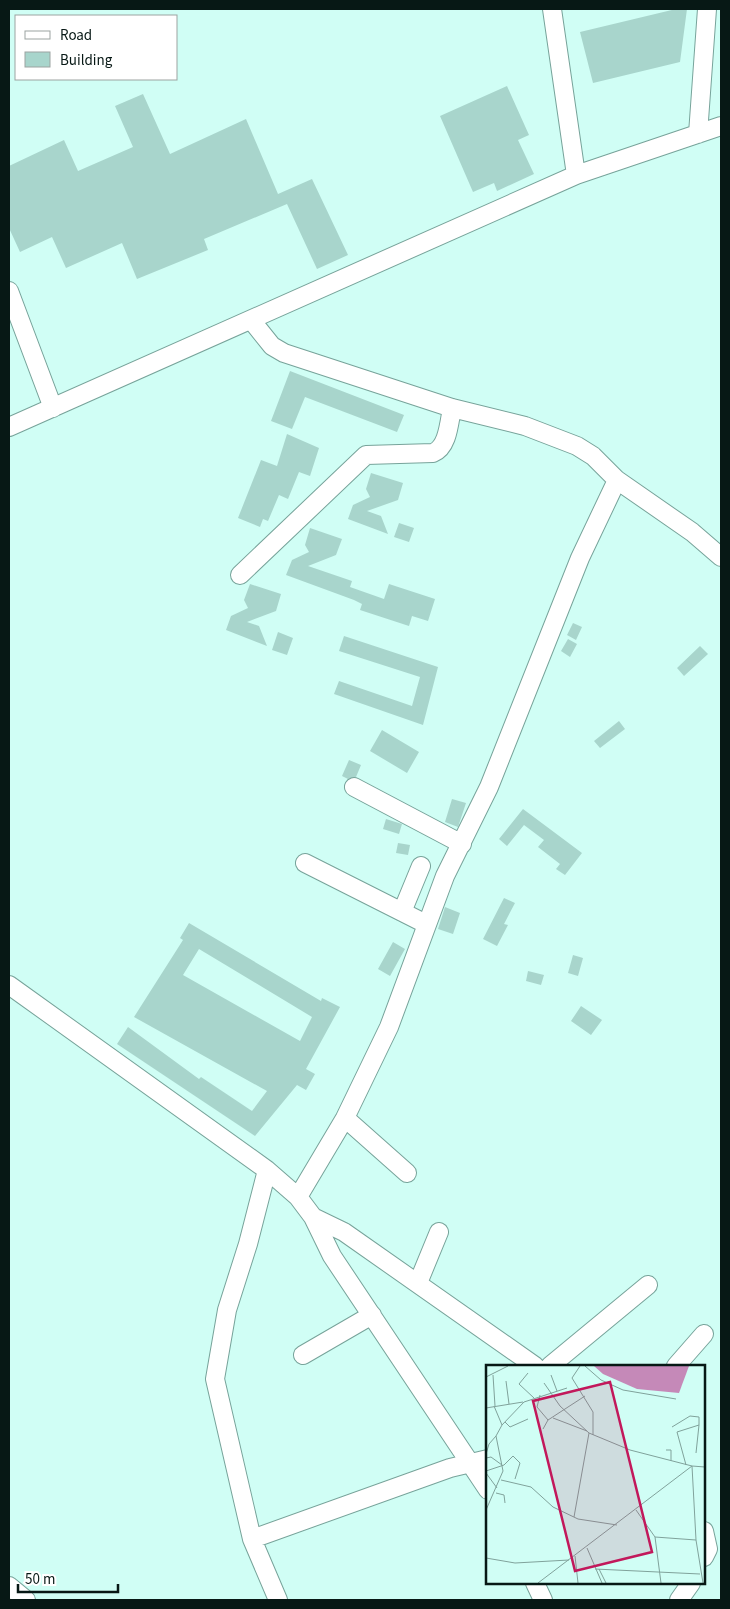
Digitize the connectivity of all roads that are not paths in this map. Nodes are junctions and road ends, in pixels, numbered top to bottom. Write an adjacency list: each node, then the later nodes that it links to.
1 (552, 9): 5 (street)
2 (707, 9): 4 (street)
3 (721, 126): 4 (street)
4 (698, 134): 5 (street)
5 (576, 175): 7 (street)
6 (9, 291): 8 (street)
7 (252, 321): 8 (street); 9 (street)
8 (53, 408): 10 (street)
9 (452, 408): 11 (street); 13 (street)
10 (9, 427)
11 (617, 480): 12 (street); 15 (street)
12 (721, 557)
13 (240, 575)
14 (354, 786): 15 (street)
15 (462, 844): 19 (street)
16 (305, 863): 18 (street)
17 (421, 866): 18 (street)
18 (402, 912): 19 (street)
19 (426, 924): 21 (street)
20 (9, 985): 22 (street)
21 (345, 1118): 23 (street); 24 (street)
22 (267, 1170): 24 (street); 39 (street)
23 (407, 1173)
24 (298, 1197): 25 (street)
25 (313, 1216): 27 (street); 29 (street)
26 (439, 1232): 27 (street)
27 (418, 1284): 32 (street)
28 (648, 1285): 33 (street)
29 (372, 1315): 31 (street); 36 (street)
30 (704, 1334): 34 (street)
31 (303, 1355)
32 (534, 1365)
33 (551, 1365)
34 (677, 1365)
35 (486, 1459): 36 (street)
36 (470, 1463): 37 (street); 39 (street)
37 (486, 1487)
38 (705, 1535): 40 (street)
39 (252, 1540): 45 (street)
40 (705, 1555)
41 (534, 1584): 46 (street)
42 (690, 1584): 47 (street)
43 (9, 1586): 44 (street)
44 (26, 1600)
45 (278, 1600)
46 (542, 1600)
47 (679, 1600)

